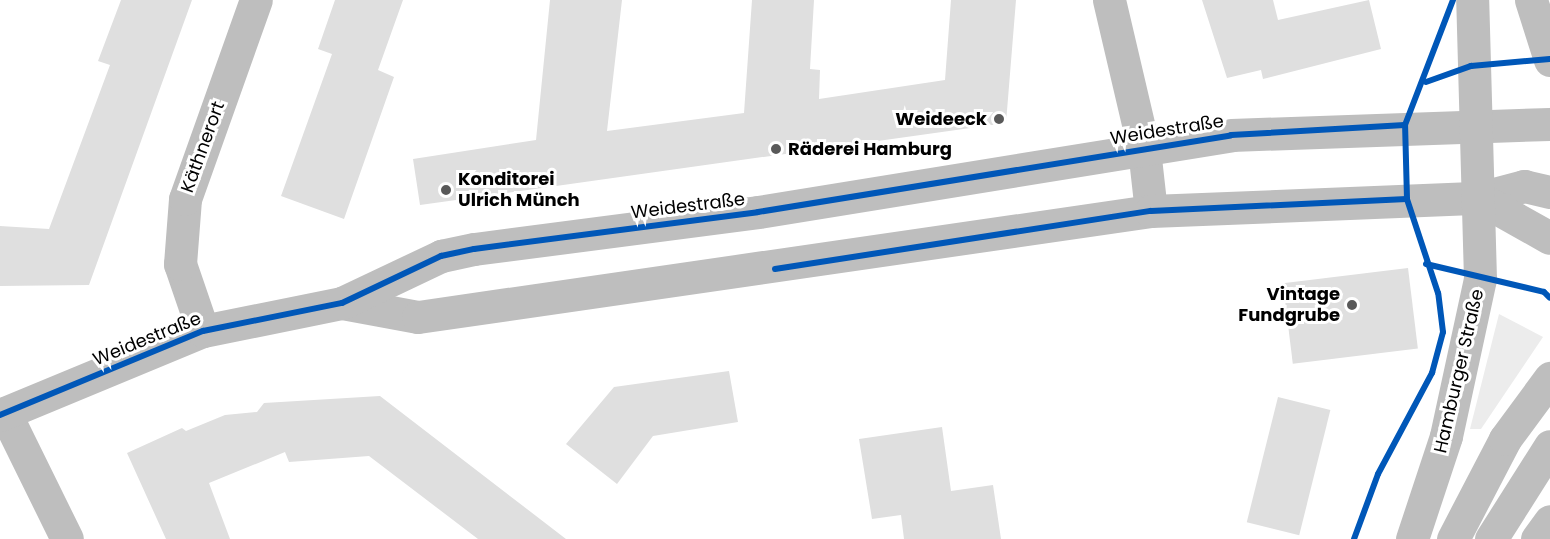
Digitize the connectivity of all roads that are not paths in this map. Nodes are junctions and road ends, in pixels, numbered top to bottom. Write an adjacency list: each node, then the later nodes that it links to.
1 (256, 0): 14 (street, Käthnerort)
2 (1109, 0): 8 (street)
3 (1472, 0): 6 (street, Hamburger Straße)
4 (1531, 0): 5 (street)
5 (1550, 60)
6 (1475, 124): 7 (street, Weidestraße); 8 (street, Weidestraße); 10 (street, Hamburger Straße)
7 (1550, 124)
8 (1144, 149): 11 (street); 13 (street, Weidestraße)
9 (1550, 192): 10 (street, Weidestraße)
10 (1479, 198): 11 (street, Weidestraße); 12 (street); 20 (street, Hamburger Straße)
11 (1152, 211): 13 (street, Weidestraße)
12 (1550, 238)
13 (342, 303): 14 (street, Weidestraße)
14 (203, 331): 16 (street, Weidestraße)
15 (1550, 378): 21 (street)
16 (3, 414): 19 (street, Weidestraße)
17 (1550, 446): 22 (street)
18 (1550, 521): 23 (street)
19 (67, 539)
20 (1412, 539)
21 (1454, 539)
22 (1491, 539)
23 (1538, 539)

